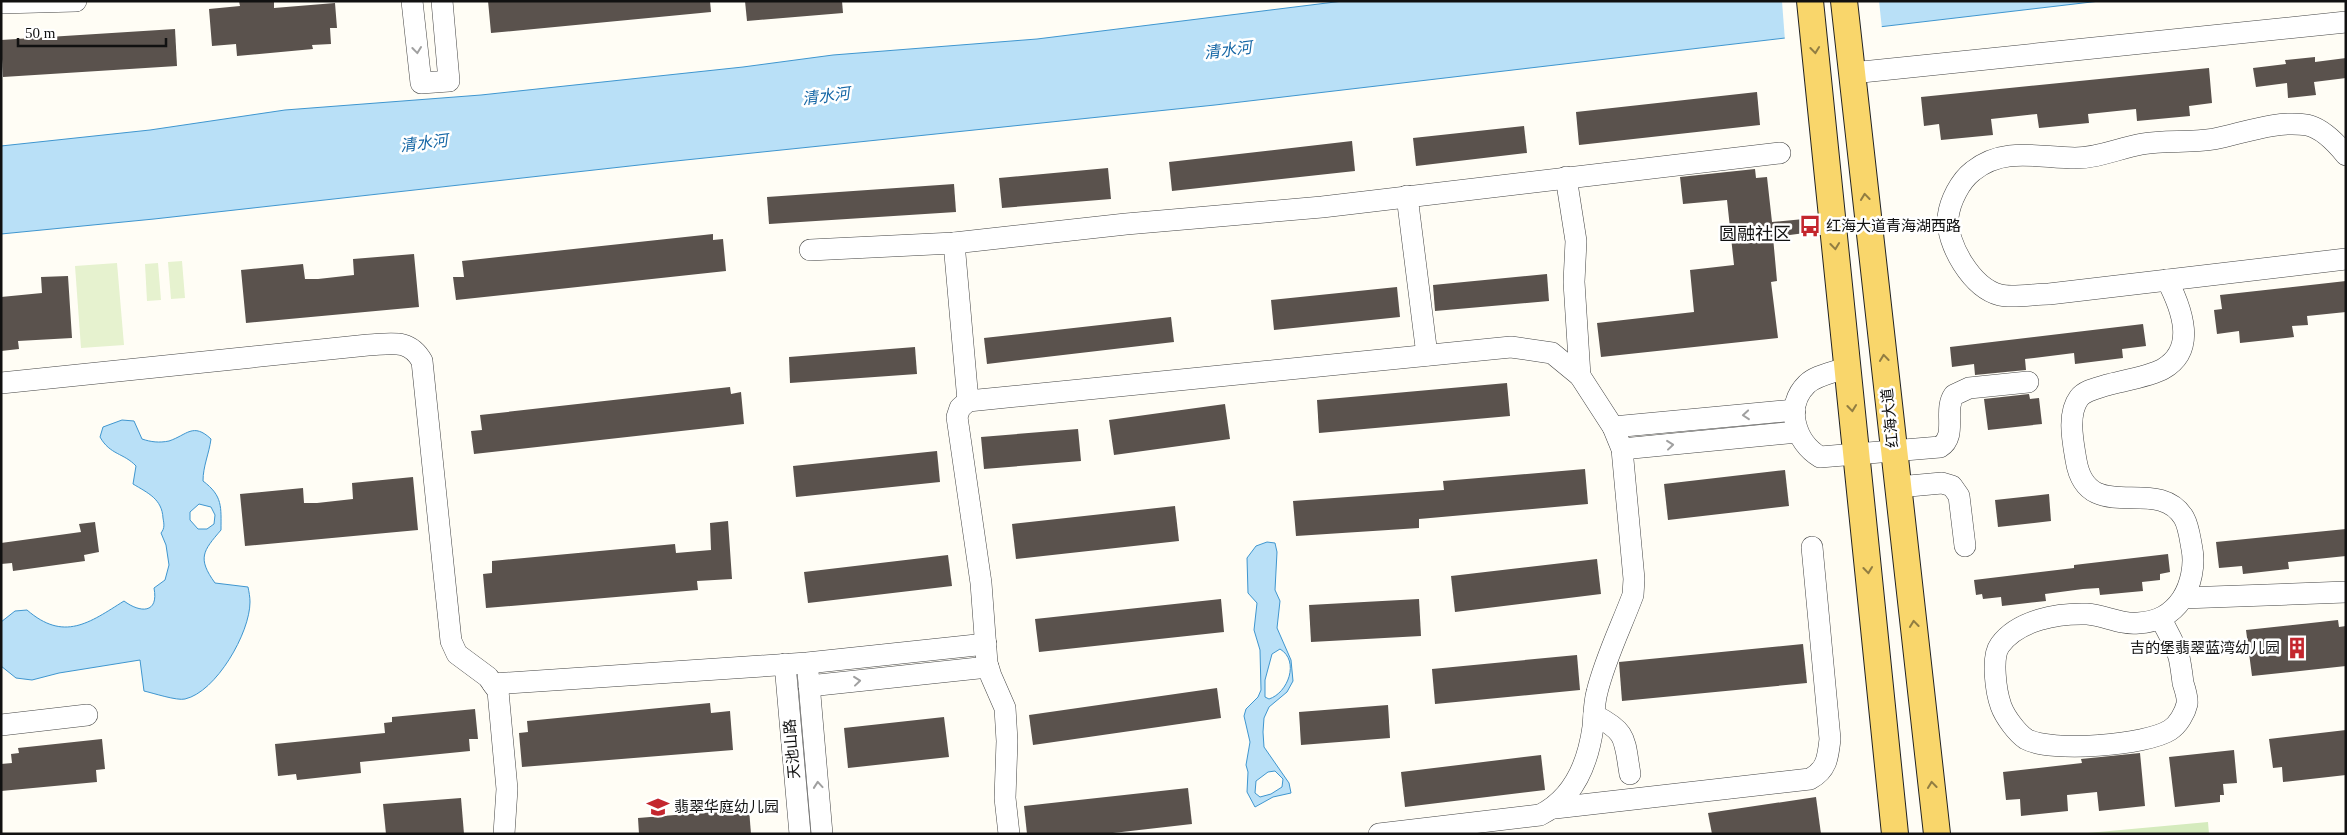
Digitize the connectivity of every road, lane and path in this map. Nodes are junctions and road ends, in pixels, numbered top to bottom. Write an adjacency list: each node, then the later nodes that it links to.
1 (76, 1): 6 (street)
2 (412, 1): 3 (street, one-way to 3)
3 (442, 1)
4 (1810, 1): 18 (main road, one-way to 18)
5 (1844, 1): 8 (main road, 红海大道)
6 (1, 3)
7 (2346, 22): 8 (street)
8 (1852, 73): 27 (main road, 红海大道, one-way to 8)
9 (1780, 153): 11 (street)
10 (2346, 155): 16 (street)
11 (1566, 177): 12 (street); 19 (street)
12 (1408, 196): 13 (street); 17 (street)
13 (954, 243): 14 (street); 22 (street)
14 (810, 250)
15 (2346, 259): 16 (street)
16 (2167, 280): 33 (street)
17 (1427, 356): 19 (street); 22 (street)
18 (1847, 367): 23 (street); 28 (main road, one-way to 28)
19 (1580, 376): 24 (street)
20 (2028, 382): 27 (street)
21 (1, 383): 41 (street)
22 (968, 401): 35 (street)
23 (1795, 410): 24 (street, one-way to 24); 25 (street)
24 (1613, 427): 26 (street)
25 (1797, 432): 26 (street, one-way to 25); 28 (street)
26 (1622, 449): 44 (street)
27 (1894, 450): 28 (street); 29 (main road, 红海大道)
28 (1856, 453): 53 (main road, one-way to 53)
29 (1898, 487): 31 (street); 54 (main road, 红海大道, one-way to 29)
30 (1812, 546): 47 (street)
31 (1965, 546)
32 (2346, 592): 33 (street)
33 (2183, 598): 34 (street)
34 (2161, 619): 34 (street)
35 (986, 644): 36 (street); 39 (street)
36 (920, 651): 37 (street); 40 (street)
37 (807, 662): 38 (street); 42 (street)
38 (785, 664): 41 (street); 49 (street, 天池山路)
39 (988, 668): 40 (street); 51 (street)
40 (923, 674): 42 (street, one-way to 40)
41 (492, 684): 48 (street)
42 (809, 686): 50 (street, one-way to 42)
43 (87, 715): 45 (street)
44 (1594, 715): 46 (street); 47 (street)
45 (1, 725)
46 (1630, 774)
47 (1554, 808): 52 (street)
48 (504, 834)
49 (800, 834)
50 (822, 834)
51 (1009, 834)
52 (1379, 834)
53 (1895, 834)
54 (1937, 834)

